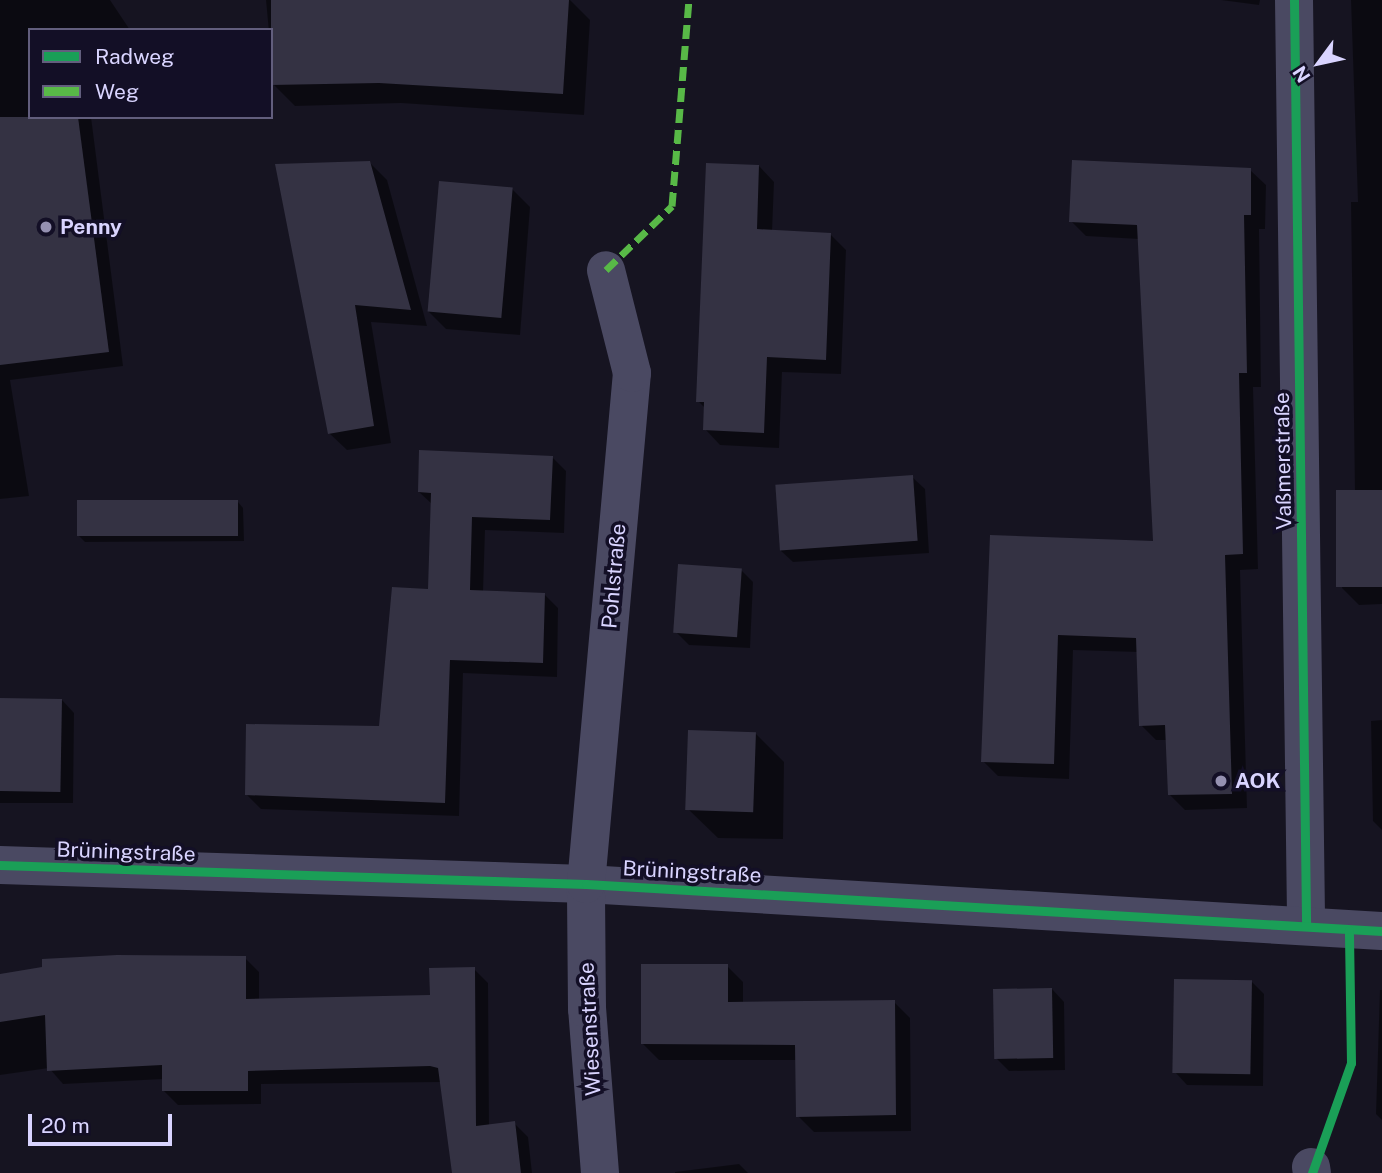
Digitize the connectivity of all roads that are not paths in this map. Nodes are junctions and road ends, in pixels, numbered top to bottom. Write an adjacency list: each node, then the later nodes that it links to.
1 (1294, 0): 5 (street, Vaßmerstraße)
2 (607, 270): 4 (street, Pohlstraße)
3 (0, 865): 4 (street, Brüningstraße)
4 (586, 884): 5 (street, Brüningstraße); 7 (street, Wiesenstraße)
5 (1306, 922): 6 (street, Brüningstraße)
6 (1382, 930)
7 (600, 1173)

